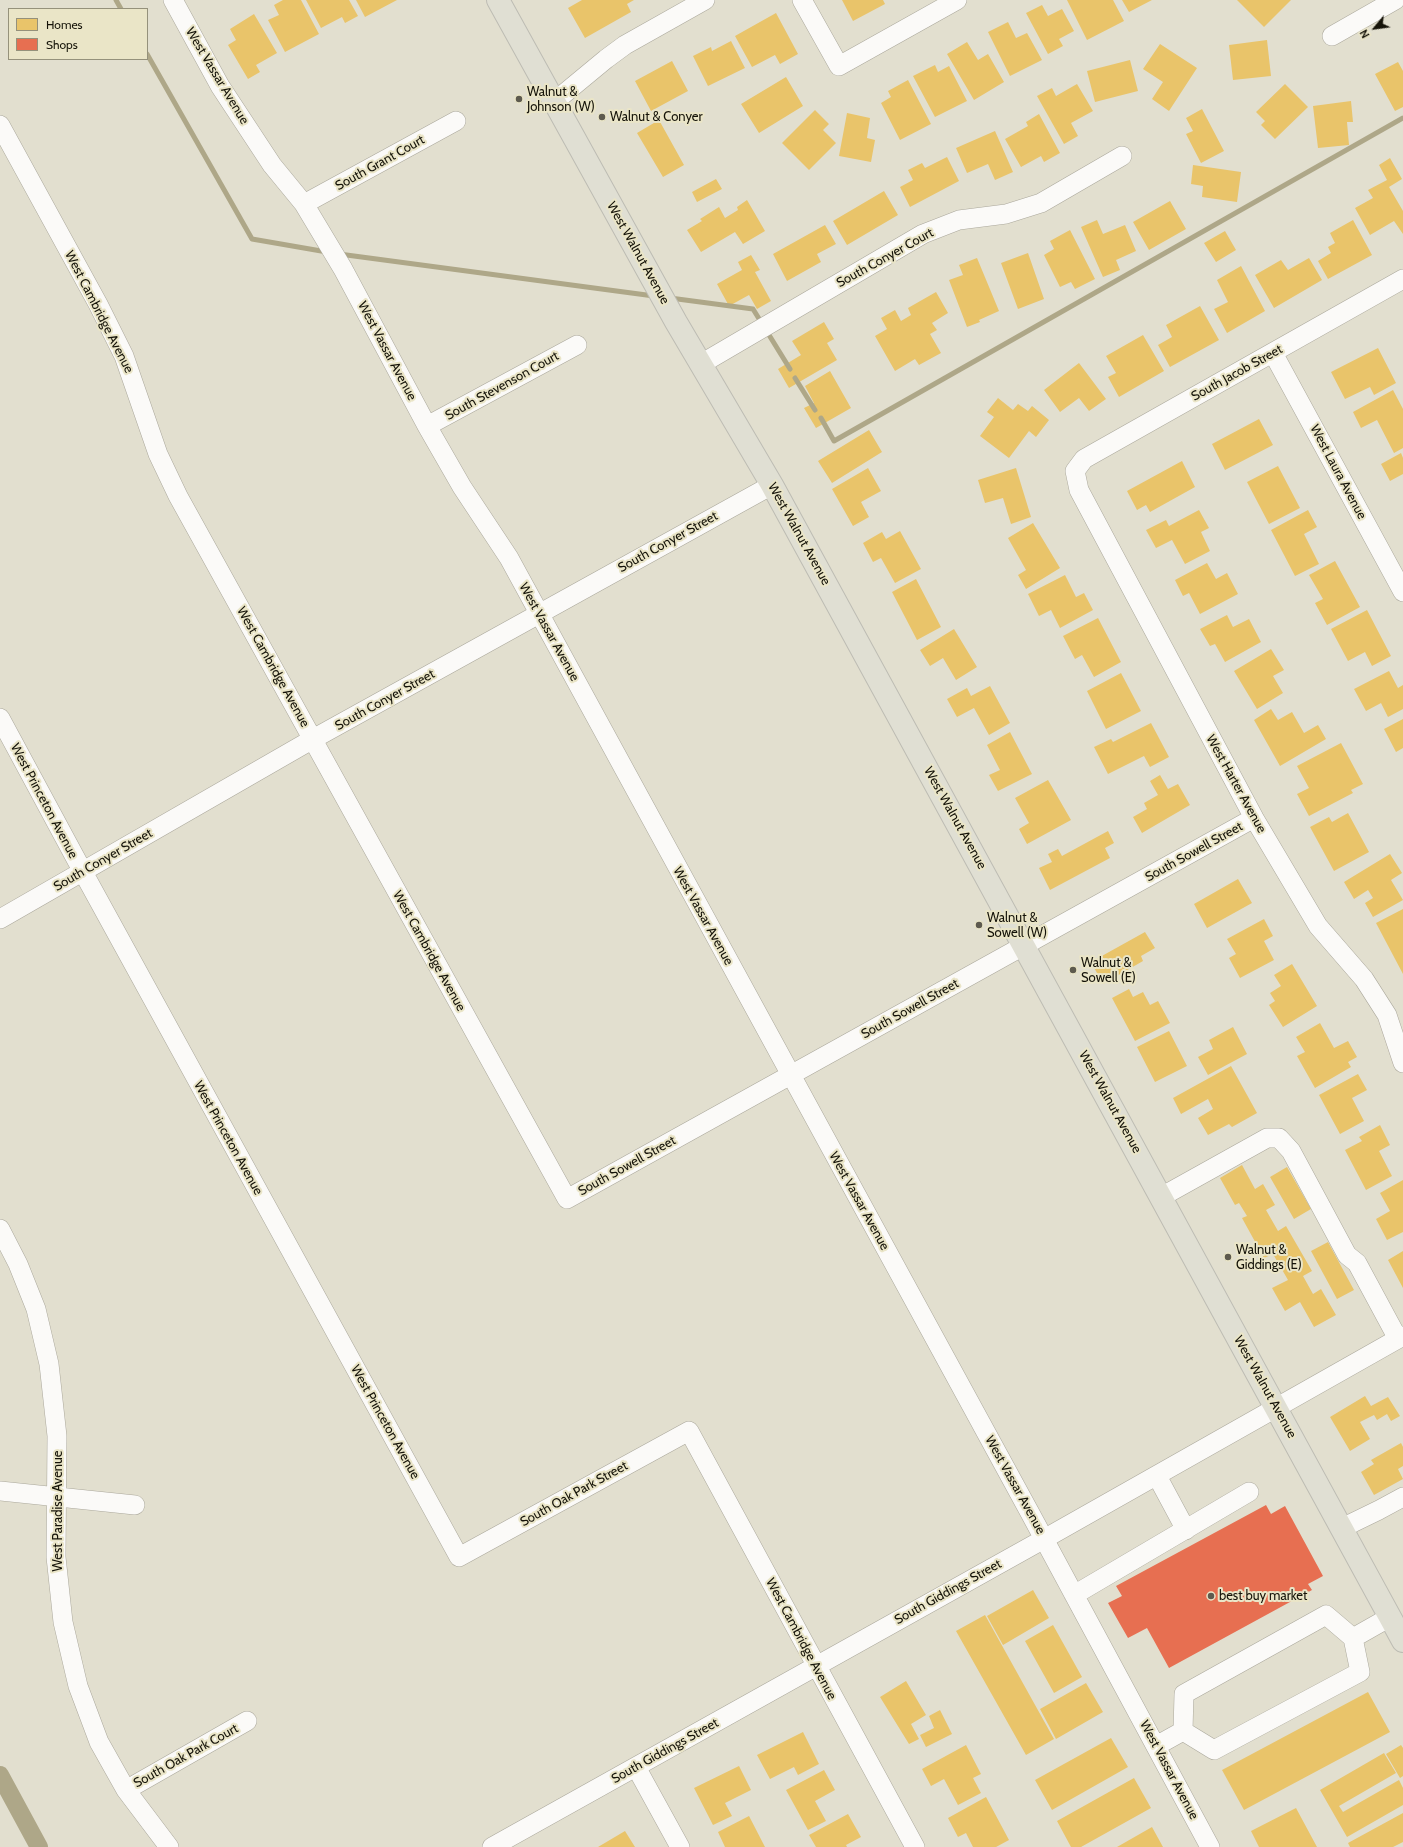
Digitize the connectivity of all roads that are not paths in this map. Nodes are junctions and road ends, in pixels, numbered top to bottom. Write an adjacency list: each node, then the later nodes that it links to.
1 (498, 0): 8 (main road, West Walnut Avenue)
2 (705, 0): 8 (street)
3 (802, 0): 4 (street)
4 (957, 0)
5 (1395, 0): 7 (street)
6 (179, 2): 12 (street, West Vassar Avenue)
7 (1332, 36)
8 (554, 102): 16 (main road, West Walnut Avenue)
9 (456, 121): 12 (street, South Grant Court)
10 (0, 125): 23 (street, West Cambridge Avenue)
11 (1122, 156): 16 (street, South Conyer Court)
12 (304, 204): 17 (street, West Vassar Avenue)
13 (1403, 279): 15 (street, South Jacob Street)
14 (577, 345): 17 (street, South Stevenson Court)
15 (1273, 353): 18 (street, South Jacob Street); 20 (street, West Laura Avenue)
16 (701, 364): 19 (main road, West Walnut Avenue)
17 (427, 426): 21 (street, West Vassar Avenue)
18 (1075, 472): 24 (street, West Harter Avenue)
19 (772, 485): 21 (street, South Conyer Street); 27 (main road, West Walnut Avenue)
20 (1403, 592)
21 (539, 614): 23 (street, South Conyer Street); 29 (street, West Vassar Avenue)
22 (0, 718): 25 (street, West Princeton Avenue)
23 (313, 739): 25 (street, South Conyer Street); 31 (street, West Cambridge Avenue)
24 (1254, 818): 27 (street, South Sowell Street); 28 (street, West Harter Avenue)
25 (83, 872): 26 (street, South Conyer Street); 45 (street, West Princeton Avenue)
26 (0, 919)
27 (1024, 945): 29 (street, South Sowell Street); 30 (main road, West Walnut Avenue)
28 (1403, 1063)
29 (791, 1076): 31 (street, South Sowell Street); 44 (street, West Vassar Avenue)
30 (1161, 1197): 33 (street); 34 (main road, West Walnut Avenue)
31 (567, 1199)
32 (0, 1228): 39 (street, West Paradise Avenue)
33 (1401, 1338): 34 (street, South Giddings Street)
34 (1277, 1408): 36 (street, South Giddings Street); 42 (main road, West Walnut Avenue)
35 (689, 1431): 45 (street, South Oak Park Street); 50 (street, West Cambridge Avenue)
36 (1157, 1476): 43 (street); 44 (street, South Giddings Street)
37 (0, 1491): 39 (street)
38 (1249, 1492): 43 (street)
39 (56, 1496): 41 (street); 55 (street, West Paradise Avenue)
40 (1403, 1497): 42 (street)
41 (135, 1504)
42 (1342, 1528): 47 (main road, West Walnut Avenue)
43 (1186, 1530): 46 (street)
44 (1044, 1539): 46 (street, West Vassar Avenue); 50 (street, South Giddings Street)
45 (459, 1557)
46 (1074, 1595): 53 (street, West Vassar Avenue)
47 (1390, 1617): 48 (street); 49 (main road, West Walnut Avenue)
48 (1353, 1638): 52 (street); 52 (street)
49 (1403, 1641)
50 (815, 1665): 54 (street, South Giddings Street); 59 (street, West Cambridge Avenue)
51 (247, 1721): 55 (street, South Oak Park Court)
52 (1183, 1731): 53 (street)
53 (1156, 1746): 60 (street, West Vassar Avenue)
54 (636, 1767): 57 (street, South Giddings Street); 58 (street)
55 (126, 1790): 56 (street, West Paradise Avenue)
56 (169, 1847)
57 (492, 1847)
58 (680, 1847)
59 (914, 1847)
60 (1210, 1847)

